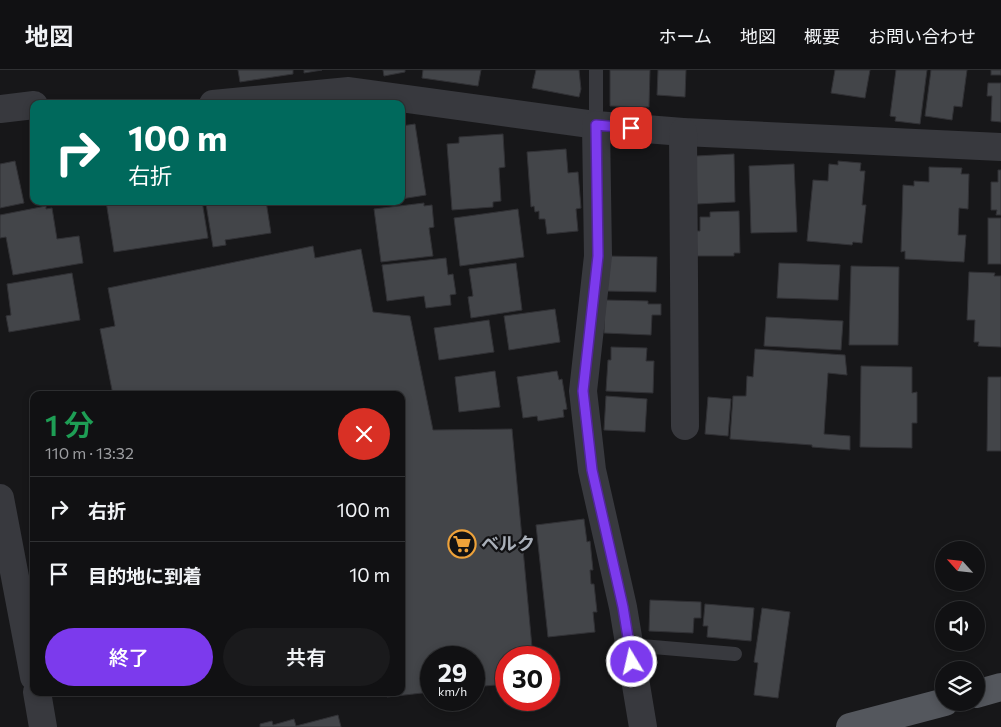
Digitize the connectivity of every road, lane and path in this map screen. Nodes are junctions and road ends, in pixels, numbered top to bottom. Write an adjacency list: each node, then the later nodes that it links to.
1 (596, 70): 5 (lane)
2 (255, 100): 5 (street)
3 (30, 105): 4 (street)
4 (0, 109)
5 (596, 125): 6 (street); 11 (street)
6 (683, 132): 7 (street); 8 (street)
7 (1001, 147)
8 (685, 426)
9 (0, 498): 10 (street)
10 (4, 545): 13 (street)
11 (630, 645): 12 (lane); 20 (street)
12 (735, 654)
13 (30, 659)
14 (1001, 687): 15 (main road)
15 (985, 691)
16 (38, 696): 19 (street)
17 (935, 706): 18 (main road)
18 (899, 721): 21 (main road)
19 (43, 727)
20 (643, 727)
21 (850, 727)

